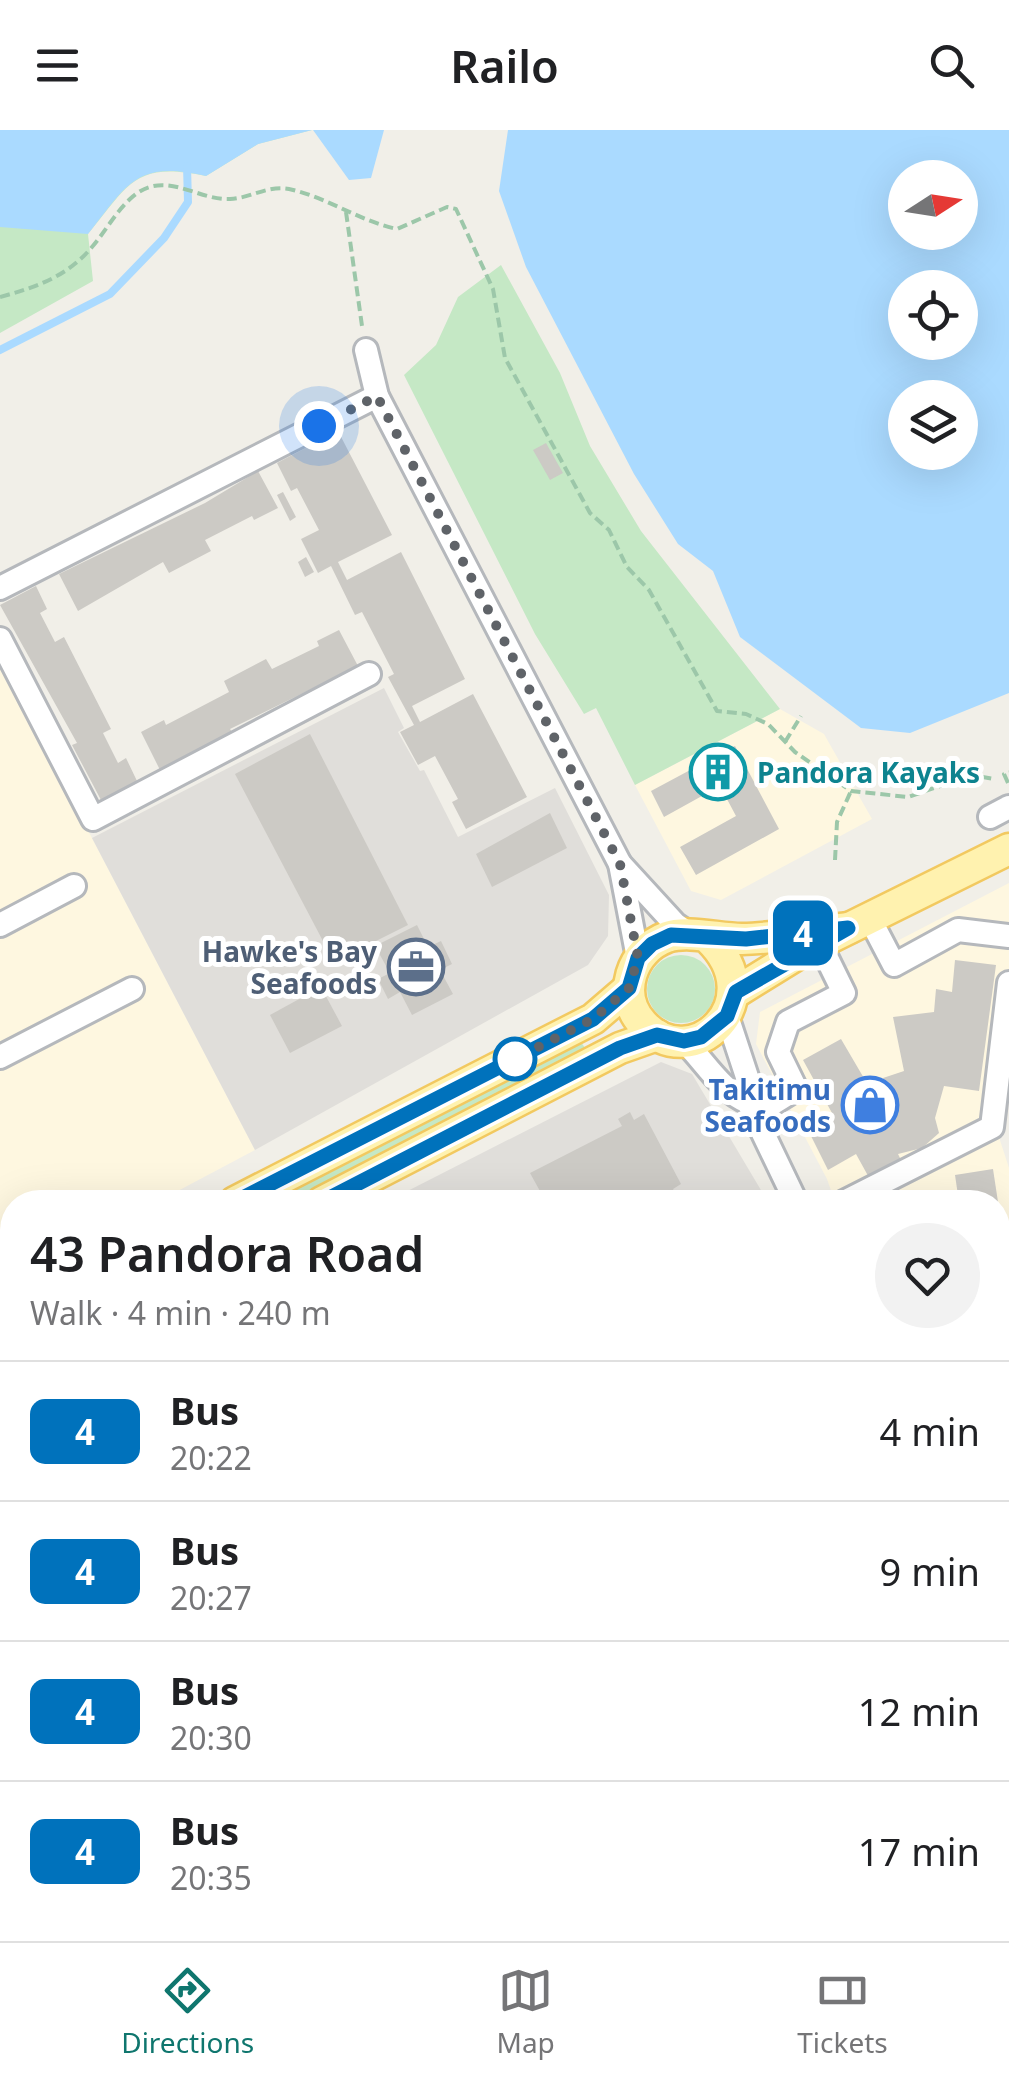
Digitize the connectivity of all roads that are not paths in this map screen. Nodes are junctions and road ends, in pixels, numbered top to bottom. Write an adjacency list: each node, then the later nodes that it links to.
1 (366, 350): 2 (street)
2 (377, 396): 3 (street); 7 (street)
3 (0, 588)
4 (0, 639): 5 (street)
5 (369, 674)
6 (1009, 849): 9 (main road)
7 (620, 864): 12 (street); 14 (street)
8 (74, 886): 10 (street)
9 (859, 924): 11 (street); 12 (main road); 13 (main road)
10 (0, 925)
11 (1009, 936)
12 (700, 937): 14 (main road); 18 (main road)
13 (820, 944): 18 (main road); 21 (street)
14 (638, 958): 16 (main road)
15 (1009, 983): 25 (street)
16 (629, 988): 19 (main road); 22 (main road)
17 (132, 990): 20 (street)
18 (731, 1004): 19 (main road); 21 (street)
19 (671, 1038): 21 (street); 23 (main road)
20 (0, 1057)
21 (751, 1109): 24 (street)
22 (259, 1190)
23 (345, 1190)
24 (790, 1190)
25 (868, 1190)

